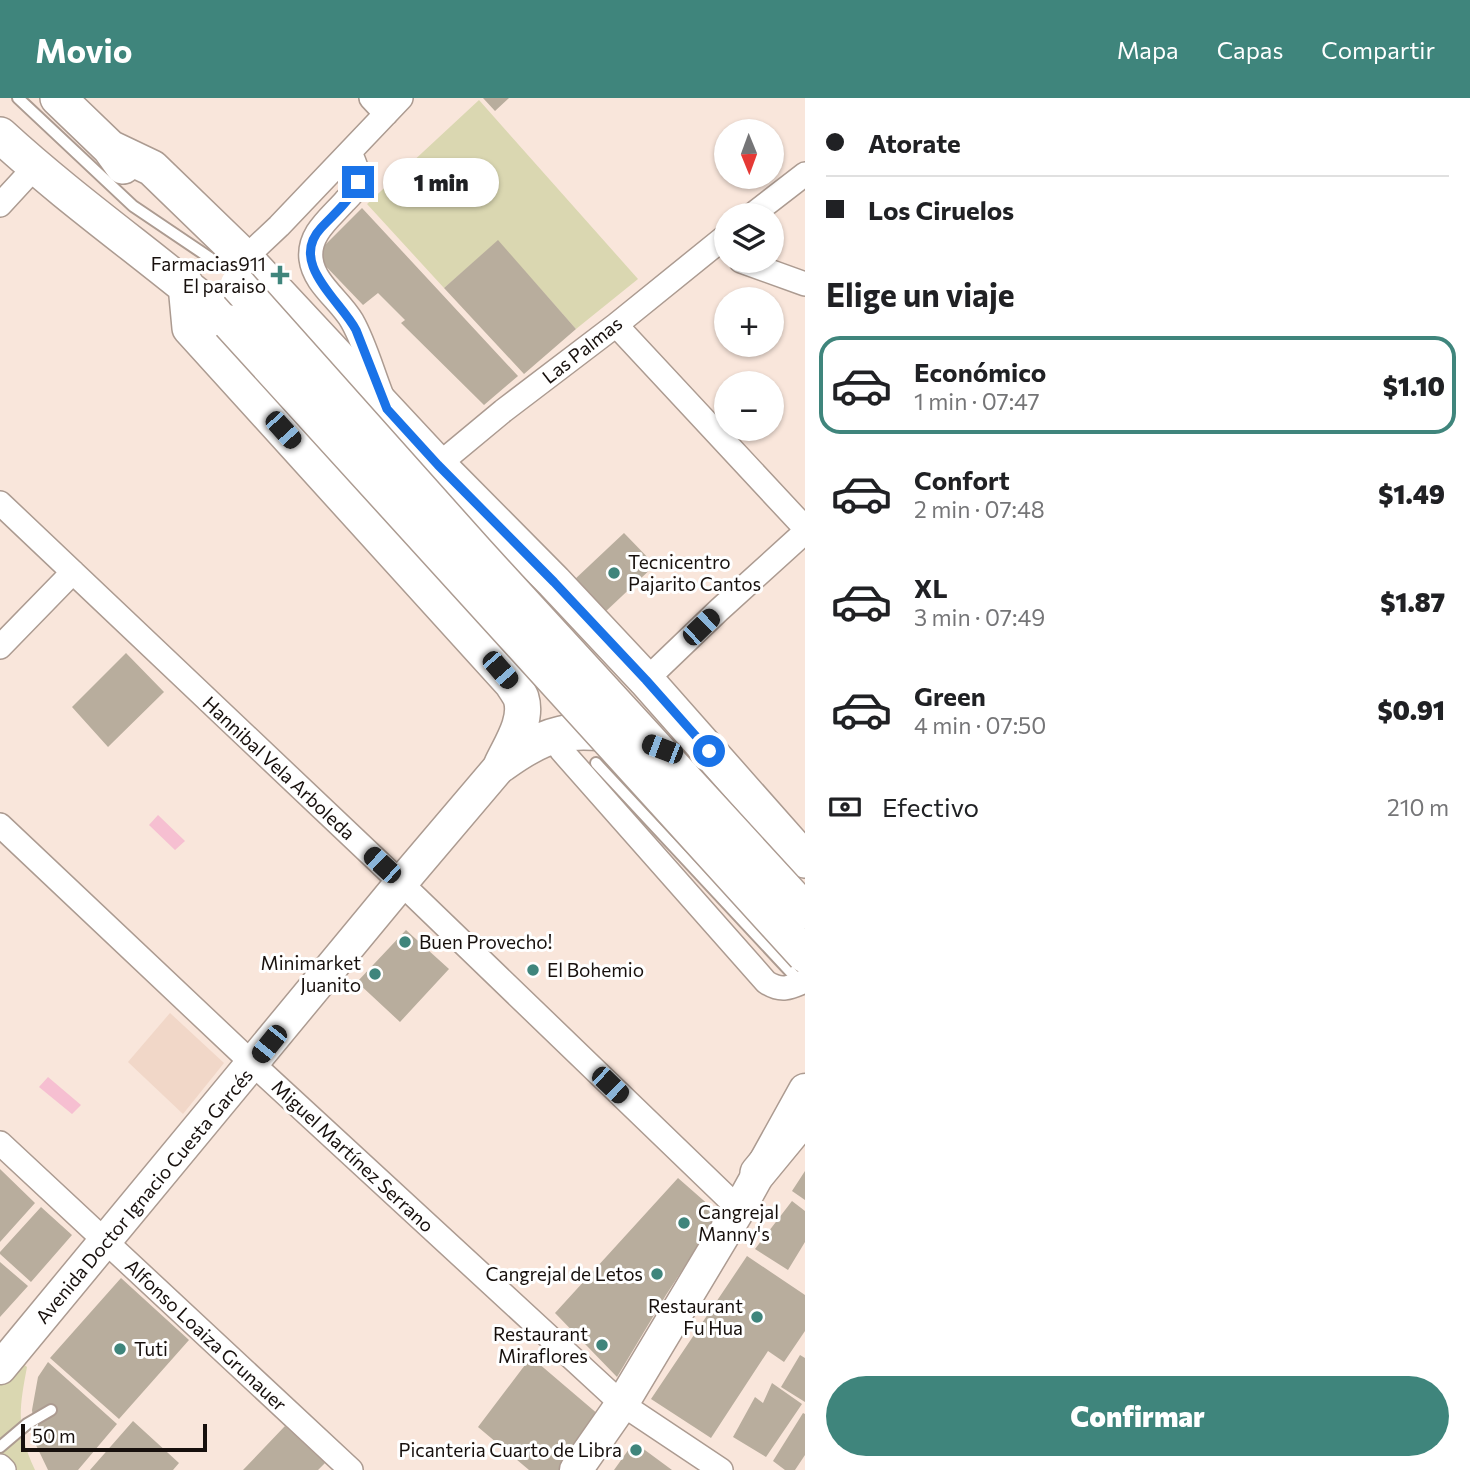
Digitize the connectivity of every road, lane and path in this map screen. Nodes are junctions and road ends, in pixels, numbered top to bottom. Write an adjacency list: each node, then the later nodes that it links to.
1 (18, 98): 12 (lane)
2 (58, 98): 5 (main road)
3 (386, 103): 6 (street)
4 (0, 135): 7 (main road)
5 (110, 148): 12 (main road); 13 (main road)
6 (350, 152): 13 (street); 18 (street)
7 (35, 167): 10 (street); 16 (main road)
8 (805, 174): 9 (street)
9 (768, 203)
10 (0, 205)
11 (714, 252): 17 (street, Las Palmas)
12 (210, 258): 13 (main road)
13 (242, 271): 18 (main road); 35 (main road, bridge)
14 (774, 273): 15 (street)
15 (805, 284)
16 (186, 285): 25 (main road); 37 (main road, bridge)
17 (616, 324): 19 (street, Las Palmas); 21 (street)
18 (387, 409): 19 (main road)
19 (438, 465): 23 (main road)
20 (0, 503): 22 (street, Hannibal Vela Arboleda)
21 (805, 530): 26 (street)
22 (73, 572): 24 (street); 34 (street, Hannibal Vela Arboleda)
23 (554, 582): 25 (main road); 26 (main road)
24 (0, 647)
25 (488, 656): 29 (main road)
26 (646, 680): 31 (main road)
27 (612, 734): 29 (main road); 31 (main road); 36 (main road)
28 (561, 750): 37 (street)
29 (502, 764): 34 (main road, Avenida Doctor Ignacio Cuesta Garcés)
30 (596, 764): 37 (lane)
31 (740, 787): 33 (main road)
32 (0, 825): 38 (street, Miguel Martínez Serrano)
33 (805, 860)
34 (401, 883): 38 (main road, Avenida Doctor Ignacio Cuesta Garcés); 43 (street, Hannibal Vela Arboleda)
35 (805, 911)
36 (805, 928)
37 (804, 977)
38 (253, 1064): 44 (main road, Avenida Doctor Ignacio Cuesta Garcés); 46 (street, Miguel Martínez Serrano)
39 (805, 1090): 42 (main road)
40 (805, 1116): 42 (main road)
41 (0, 1143): 44 (street, Alfonso Loaiza Grunauer)
42 (758, 1173): 43 (main road)
43 (739, 1209): 46 (main road)
44 (106, 1241): 45 (main road, Avenida Doctor Ignacio Cuesta Garcés); 51 (street, Alfonso Loaiza Grunauer)
45 (5, 1358)
46 (622, 1404): 52 (main road); 53 (street, Miguel Martínez Serrano)
47 (51, 1410): 48 (lane)
48 (0, 1447)
49 (0, 1466): 50 (street)
50 (4, 1470)
51 (352, 1470)
52 (576, 1470)
53 (721, 1470)

